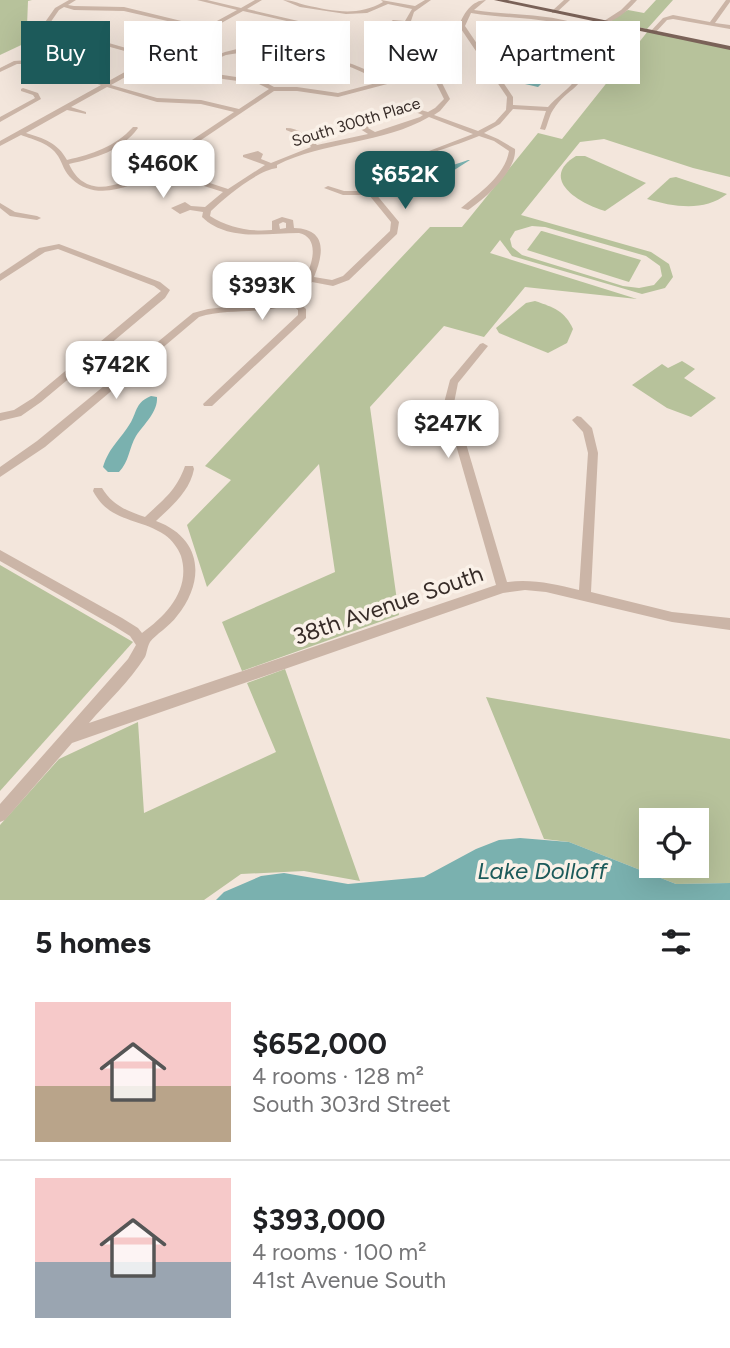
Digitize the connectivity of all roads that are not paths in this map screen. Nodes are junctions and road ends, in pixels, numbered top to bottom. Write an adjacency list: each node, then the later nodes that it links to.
1 (73, 0): 12 (street)
2 (200, 0): 14 (street)
3 (259, 0): 14 (street)
4 (286, 0): 11 (street)
5 (428, 0): 13 (street)
6 (483, 0): 15 (street)
7 (497, 0): 16 (main road)
8 (566, 0): 16 (street)
9 (634, 0): 23 (street)
10 (729, 0): 24 (street)
11 (384, 1): 13 (street)
12 (62, 5): 17 (street); 18 (street)
13 (416, 8): 21 (street)
14 (242, 10): 19 (street); 20 (street)
15 (469, 11): 44 (street); 45 (street)
16 (554, 12): 22 (main road)
17 (51, 21)
18 (175, 21)
19 (222, 21)
20 (294, 21)
21 (409, 21)
22 (601, 21)
23 (608, 21)
24 (712, 23): 25 (street); 27 (street)
25 (730, 27)
26 (640, 29): 27 (main road)
27 (653, 32): 28 (main road)
28 (730, 48)
29 (222, 55): 30 (street)
30 (364, 69)
31 (0, 70): 37 (street)
32 (124, 75): 37 (street)
33 (261, 84): 38 (street)
34 (314, 84): 40 (street)
35 (382, 84): 41 (street)
36 (440, 84): 49 (street, South 300th Place)
37 (106, 85): 43 (street); 47 (street)
38 (273, 89): 40 (street); 47 (street)
39 (23, 90): 50 (street)
40 (307, 90): 41 (street)
41 (323, 94): 42 (street)
42 (315, 104)
43 (65, 107): 48 (street); 55 (street)
44 (512, 107): 45 (street); 56 (street)
45 (549, 109): 54 (street)
46 (415, 110): 49 (street)
47 (238, 111): 63 (street)
48 (84, 113)
49 (429, 115): 56 (street); 57 (street, South 300th Place)
50 (0, 120)
51 (365, 127): 57 (street)
52 (135, 128): 61 (street)
53 (288, 129): 59 (street)
54 (543, 129)
55 (20, 133): 58 (street); 61 (street)
56 (480, 133): 66 (street); 69 (street)
57 (374, 134): 59 (street, South 300th Place)
58 (0, 144)
59 (316, 148): 62 (street, South 300th Place)
60 (258, 158): 62 (street)
61 (65, 163): 63 (street)
62 (274, 166): 65 (street, South 300th Place)
63 (156, 169): 65 (street)
64 (328, 188): 66 (street)
65 (230, 192): 70 (street, South 300th Place)
66 (370, 193): 73 (street)
67 (0, 205): 71 (street)
68 (189, 208): 70 (street)
69 (465, 208)
70 (207, 210): 73 (street)
71 (37, 218)
72 (0, 278): 79 (street)
73 (310, 279): 74 (street)
74 (292, 302): 75 (street); 78 (street)
75 (255, 308): 76 (street); 76 (street)
76 (237, 309): 82 (street)
77 (483, 346): 86 (street)
78 (208, 404)
79 (0, 417)
80 (577, 420): 87 (street)
81 (190, 469): 84 (street)
82 (0, 473)
83 (98, 491): 84 (street)
84 (147, 522): 89 (street)
85 (0, 555): 89 (street)
86 (503, 588): 87 (street, 38th Avenue South); 90 (street, 38th Avenue South)
87 (585, 594): 88 (street, 38th Avenue South)
88 (730, 624)
89 (141, 642): 90 (street)
90 (69, 737): 91 (street)
91 (0, 815)

